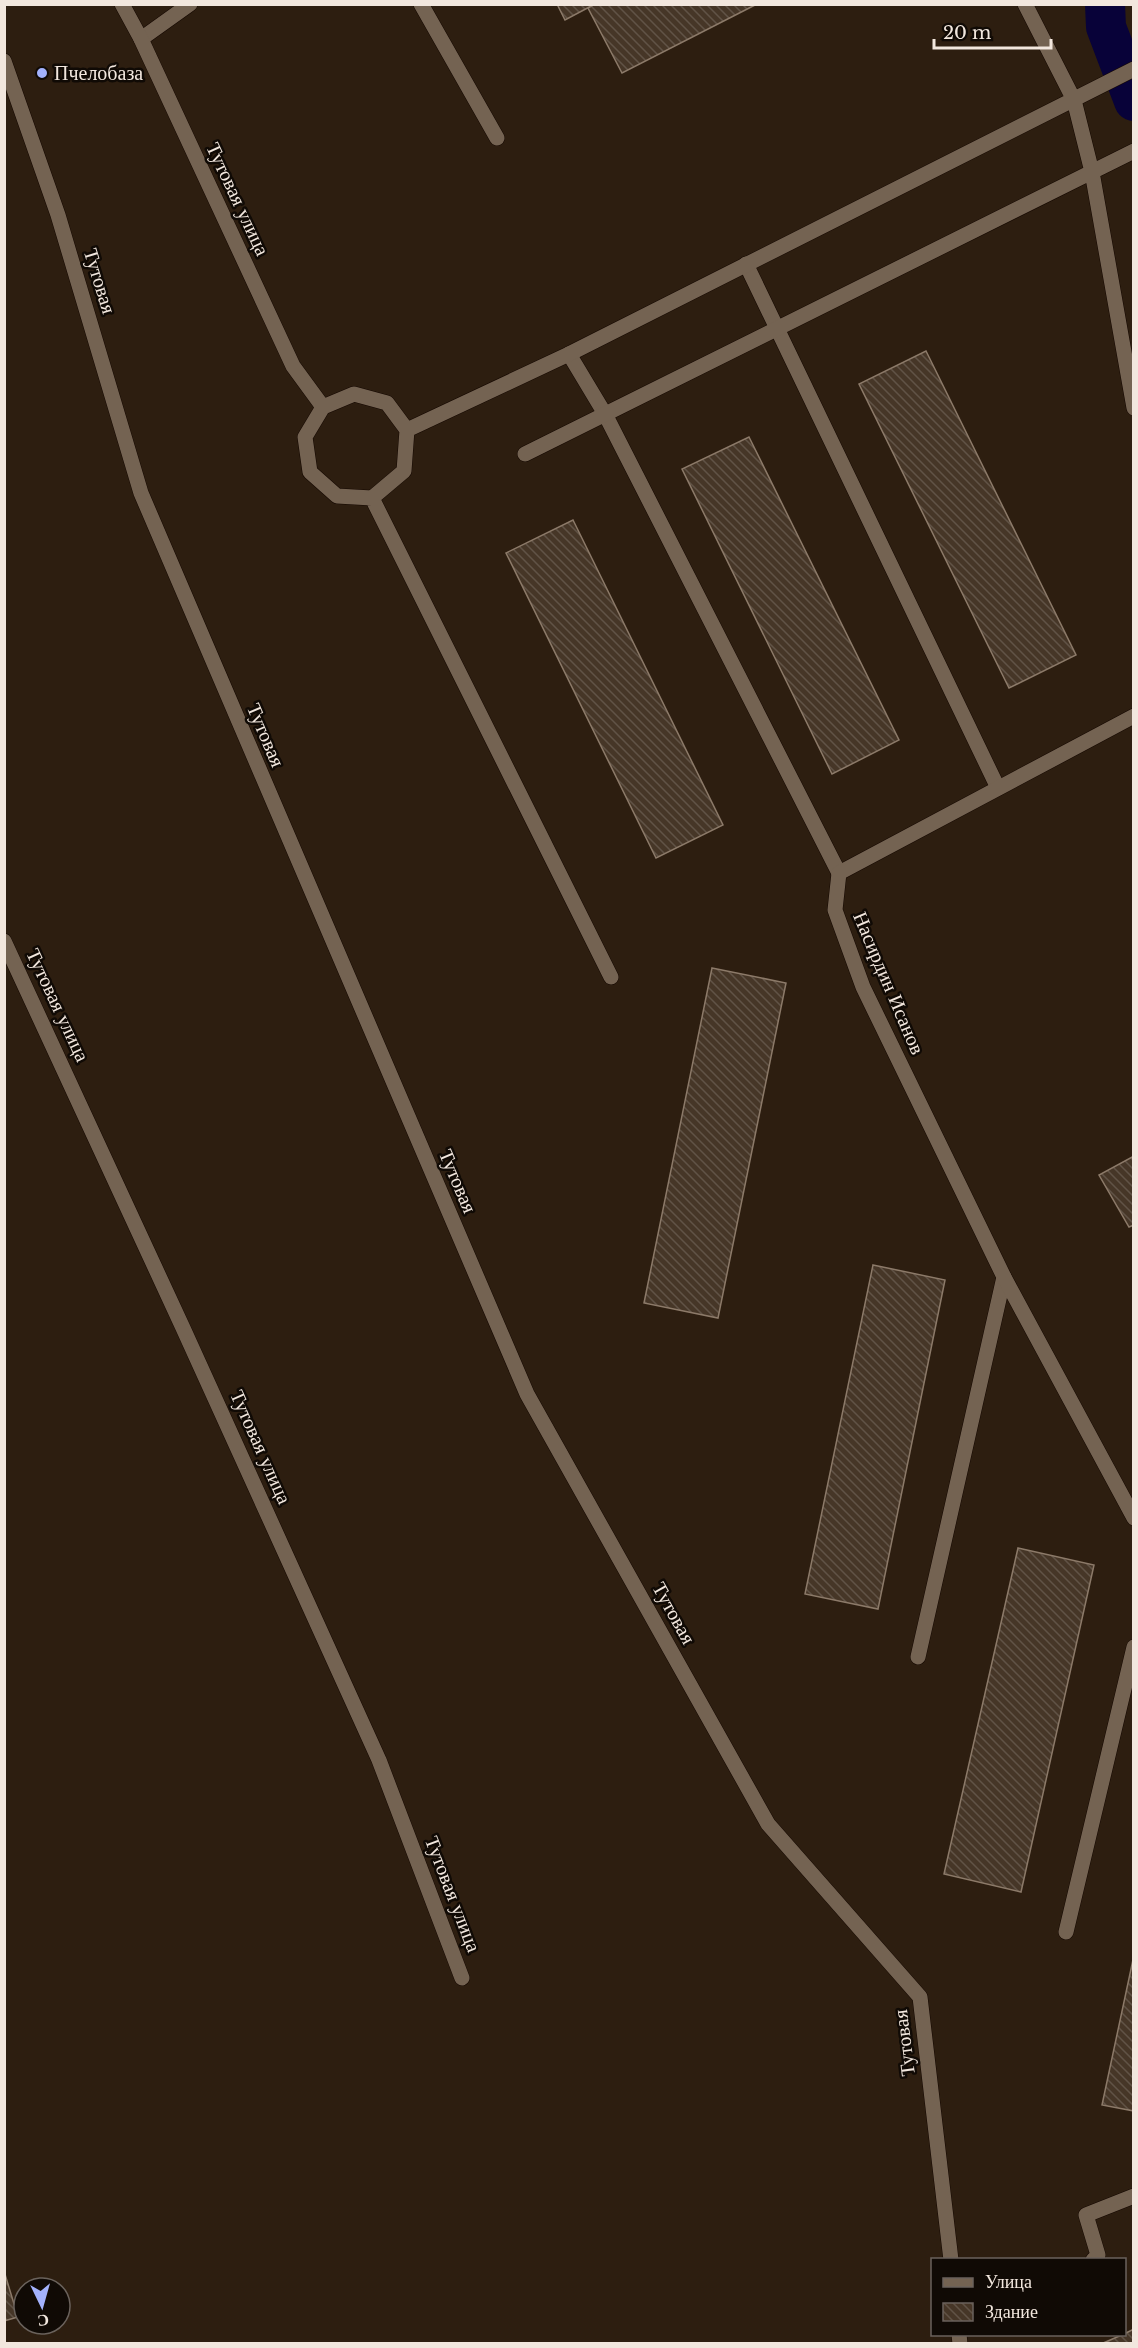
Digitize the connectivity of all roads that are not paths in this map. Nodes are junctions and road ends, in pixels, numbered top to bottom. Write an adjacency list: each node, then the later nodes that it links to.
1 (122, 4): 5 (street, Тутовая улица)
2 (190, 4): 5 (street)
3 (421, 4): 9 (street)
4 (1025, 4): 8 (street)
5 (141, 39): 15 (street, Тутовая улица)
6 (4, 61): 33 (street, Тутовая)
7 (1134, 69): 8 (street)
8 (1074, 100): 11 (street); 12 (street)
9 (497, 138)
10 (1134, 151): 11 (street)
11 (1092, 172): 13 (street); 16 (street)
12 (746, 264): 13 (street); 14 (street)
13 (777, 327): 17 (street); 22 (street)
14 (568, 354): 17 (street); 18 (street)
15 (323, 407): 18 (street); 20 (street)
16 (1134, 408)
17 (606, 414): 19 (street); 23 (street)
18 (407, 430): 20 (street)
19 (525, 454)
20 (372, 498): 25 (street)
21 (1134, 716): 22 (street)
22 (998, 788): 23 (street)
23 (839, 873): 26 (street, Насирдин Исанов)
24 (4, 941): 31 (street, Тутовая улица)
25 (611, 977)
26 (1004, 1277): 27 (street, Насирдин Исанов); 29 (street)
27 (1134, 1518)
28 (1134, 1647): 30 (street)
29 (918, 1657)
30 (1066, 1932)
31 (462, 1978)
32 (1134, 2196): 34 (street)
33 (951, 2258)
34 (1094, 2258)

